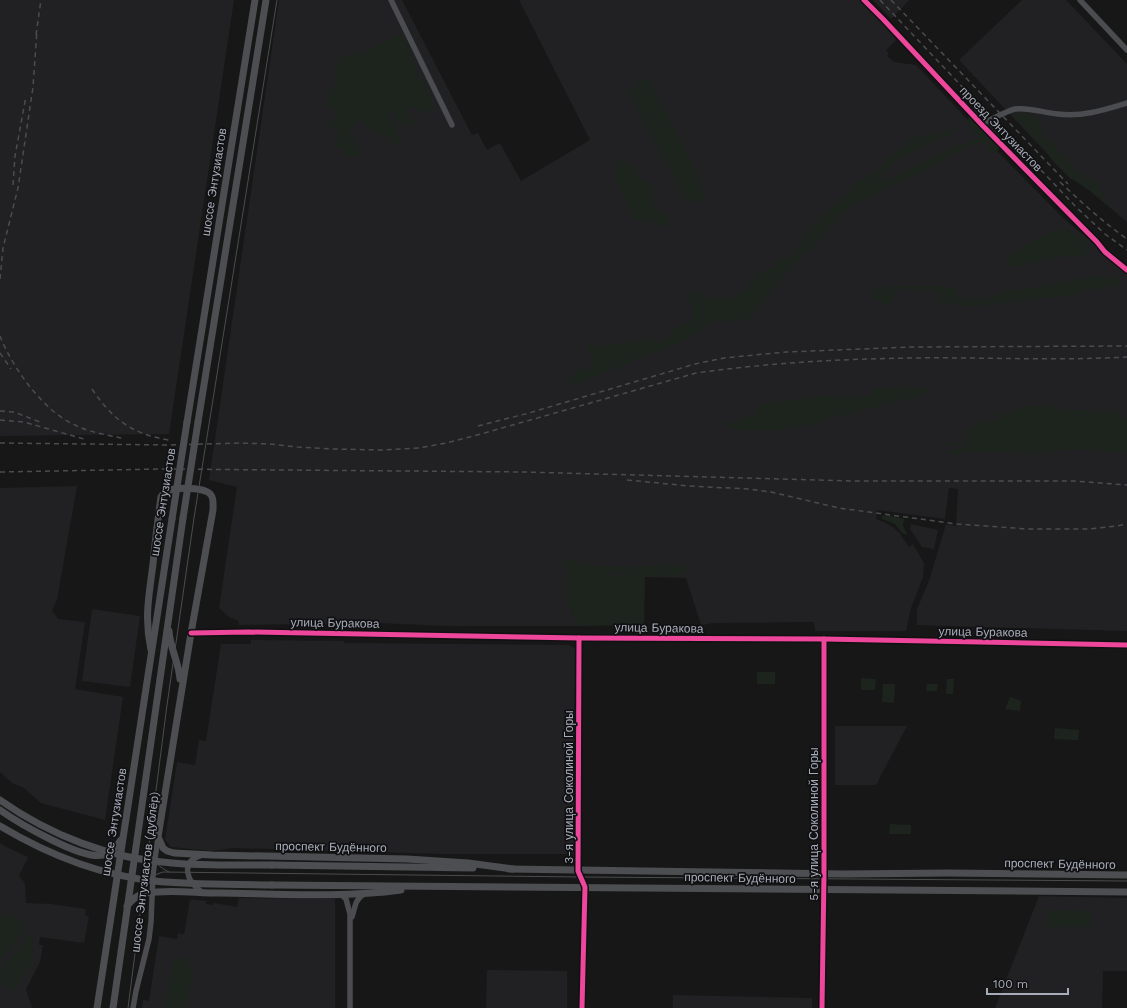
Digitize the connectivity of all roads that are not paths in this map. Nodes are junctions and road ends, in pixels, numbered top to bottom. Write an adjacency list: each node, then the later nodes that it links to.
1 (255, 0): 16 (main road, шоссе Энтузиастов, bridge)
2 (266, 0): 11 (main road, шоссе Энтузиастов, bridge)
3 (391, 0): 9 (street)
4 (864, 0): 8 (street, проезд Энтузиастов)
5 (1080, 0): 6 (street)
6 (1127, 50)
7 (1127, 103): 8 (street)
8 (982, 124): 10 (street, проезд Энтузиастов)
9 (452, 125)
10 (1127, 270)
11 (169, 617): 17 (main road); 36 (main road, шоссе Энтузиастов)
12 (191, 633): 13 (street, улица Буракова); 16 (main road); 17 (main road)
13 (579, 638): 14 (street, улица Буракова); 25 (street, 3-я улица Соколиной Горы)
14 (824, 639): 15 (street, улица Буракова); 26 (street, 5-я улица Соколиной Горы)
15 (1127, 645)
16 (151, 650): 22 (main road, шоссе Энтузиастов)
17 (181, 691): 21 (main road, шоссе Энтузиастов (дублёр))
18 (0, 800): 24 (main road, проспект Будённого, bridge)
19 (0, 810): 22 (main road)
20 (0, 826): 29 (main road, проспект Будённого, bridge)
21 (158, 837): 23 (main road, проспект Будённого); 32 (street, шоссе Энтузиастов (дублёр))
22 (123, 838): 38 (main road, шоссе Энтузиастов)
23 (204, 855): 24 (main road, проспект Будённого); 33 (street)
24 (513, 869): 25 (main road, проспект Будённого)
25 (578, 871): 26 (main road, проспект Будённого); 28 (street, 3-я улица Соколиной Горы)
26 (824, 874): 27 (main road, проспект Будённого); 30 (street, 5-я улица Соколиной Горы)
27 (1127, 875)
28 (585, 887): 29 (main road, проспект Будённого); 30 (main road, проспект Будённого); 42 (street, 3-я улица Соколиной Горы)
29 (379, 889): 35 (main road, проспект Будённого)
30 (824, 890): 31 (main road, проспект Будённого); 43 (street, 5-я улица Соколиной Горы)
31 (1127, 892)
32 (152, 893): 33 (main road, проспект Будённого); 36 (main road, проспект Будённого); 40 (street, шоссе Энтузиастов (дублёр))
33 (203, 893): 34 (main road, проспект Будённого)
34 (339, 894): 35 (main road, проспект Будённого); 37 (street)
35 (364, 894): 37 (street)
36 (127, 906): 39 (main road, шоссе Энтузиастов)
37 (351, 924): 41 (street)
38 (97, 1008)
39 (113, 1008)
40 (133, 1008)
41 (350, 1008)
42 (582, 1008)
43 (822, 1008)

